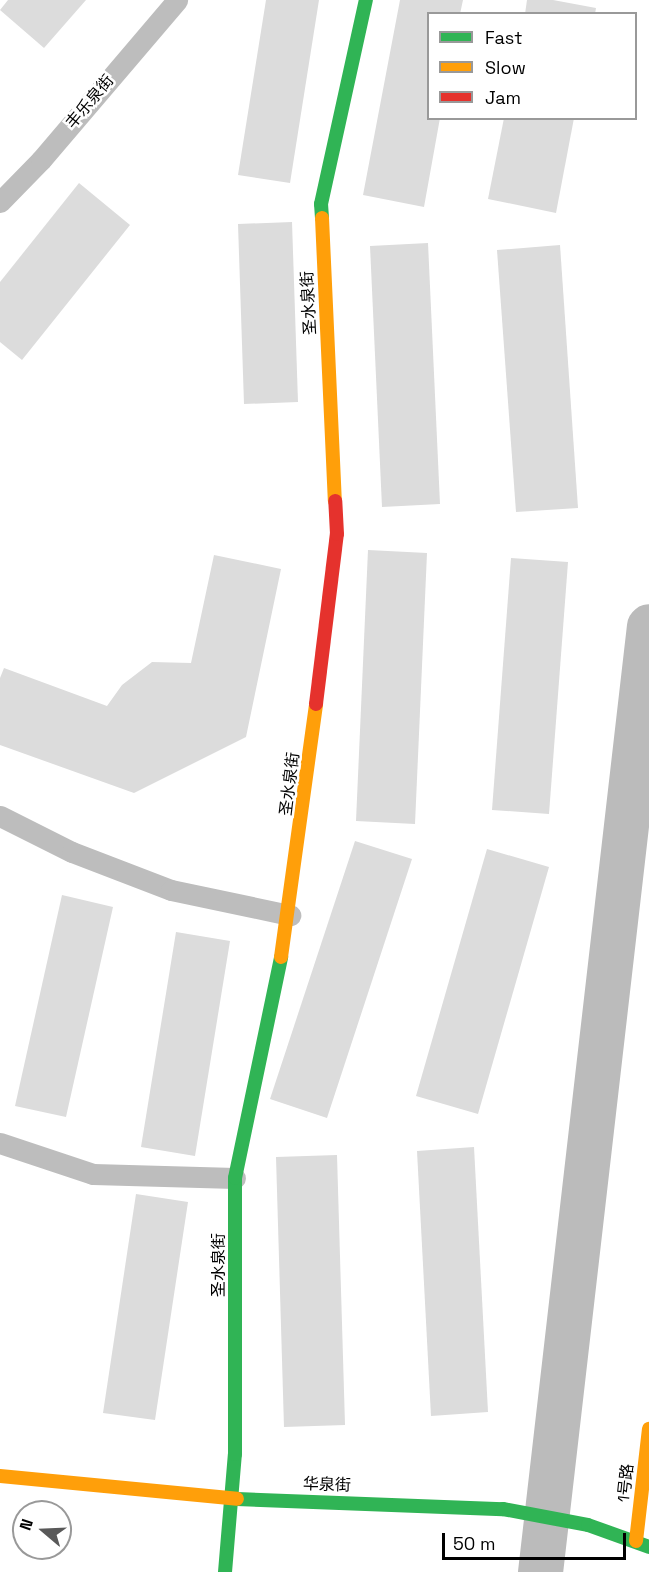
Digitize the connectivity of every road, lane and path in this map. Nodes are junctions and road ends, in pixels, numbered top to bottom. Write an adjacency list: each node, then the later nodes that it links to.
1 (177, 0): 3 (street, 丰乐泉街)
2 (366, 0): 5 (street, 圣水泉街)
3 (0, 202)
4 (0, 816): 5 (street)
5 (290, 915): 7 (street, 圣水泉街)
6 (0, 1143): 7 (street)
7 (235, 1178): 10 (street, 圣水泉街)
8 (649, 1429): 11 (street, 1号路)
9 (0, 1476): 10 (street, 华泉街)
10 (232, 1499): 11 (street, 华泉街); 12 (street, 圣水泉街)
11 (643, 1544)
12 (225, 1572)

